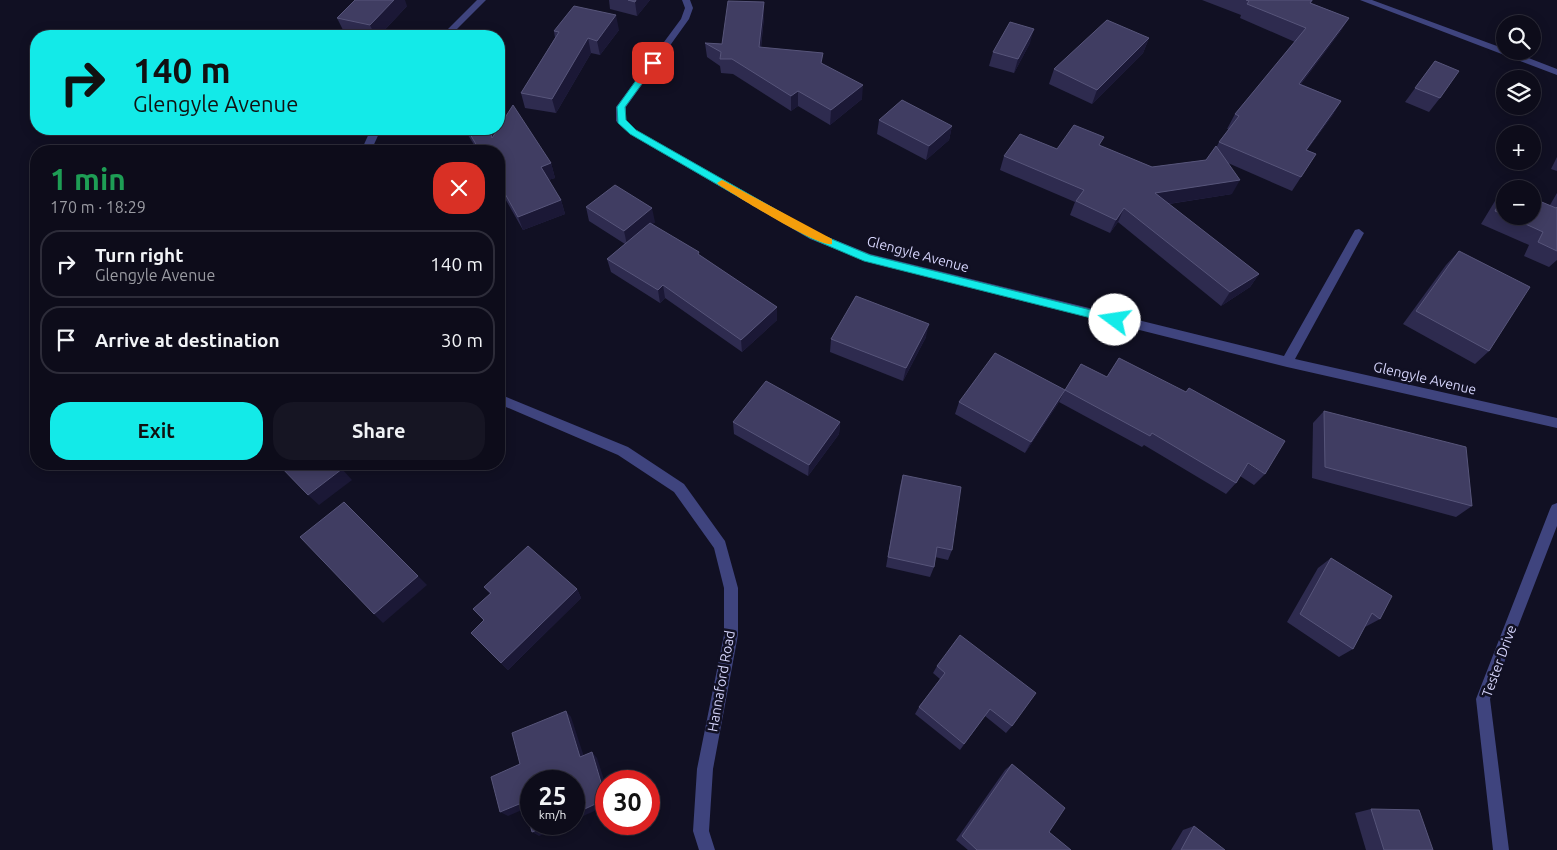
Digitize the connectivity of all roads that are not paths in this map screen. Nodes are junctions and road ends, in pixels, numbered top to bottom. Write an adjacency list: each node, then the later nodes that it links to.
1 (482, 0): 4 (street)
2 (686, 0): 7 (street, Glengyle Avenue)
3 (1364, 0): 5 (street)
4 (451, 30)
5 (1557, 72)
6 (1359, 233): 7 (street)
7 (1287, 362): 9 (street, Glengyle Avenue)
8 (505, 401): 11 (street, Hannaford Road)
9 (1557, 423)
10 (1557, 510): 12 (street, Tester Drive)
11 (707, 850)
12 (1500, 850)

